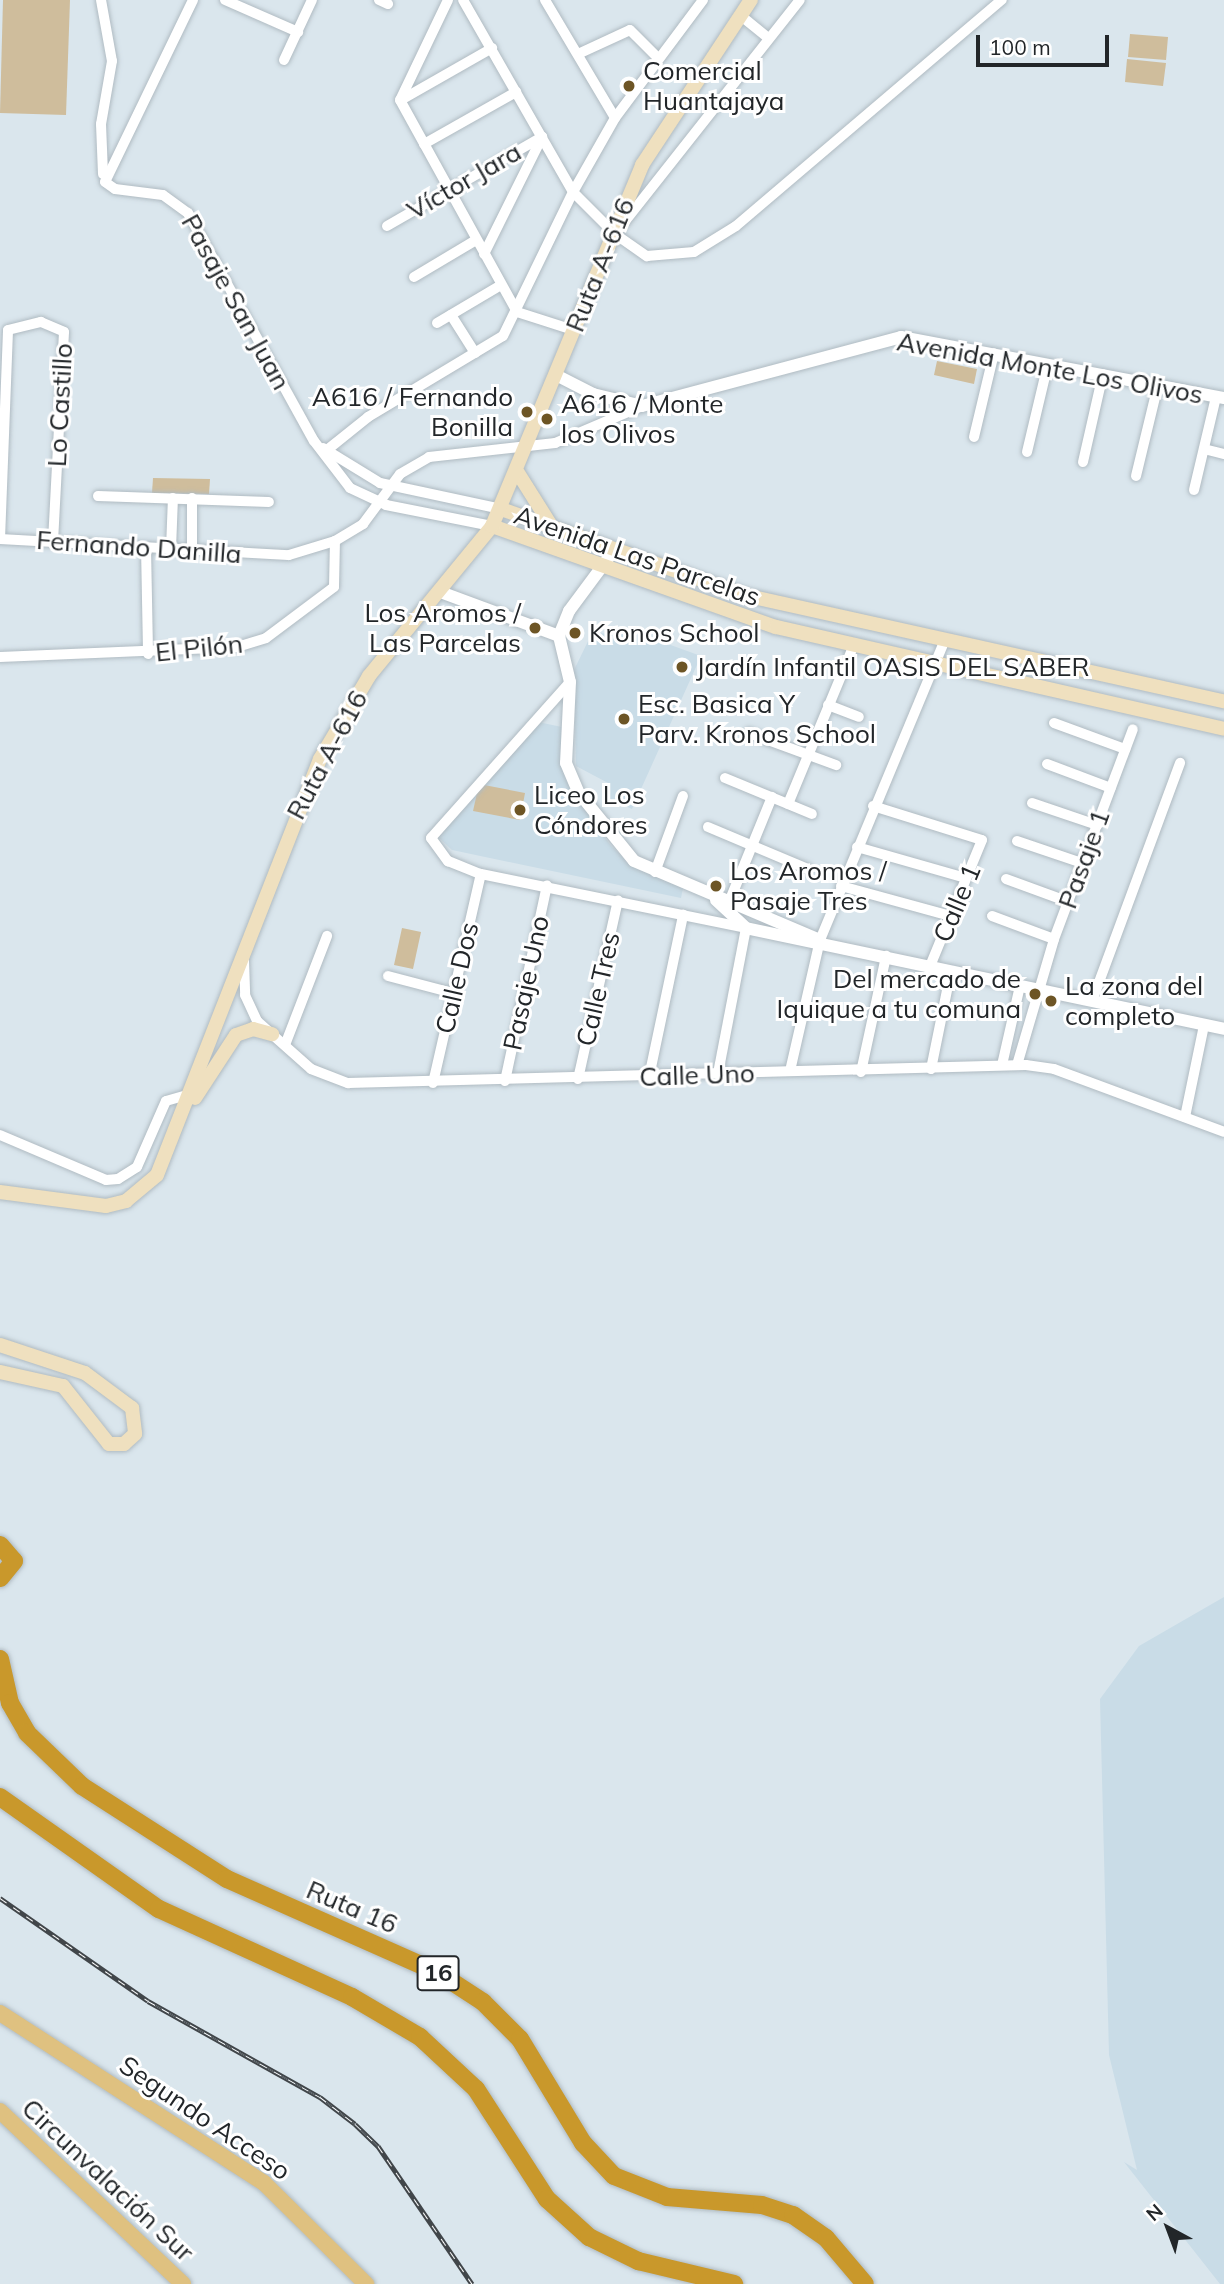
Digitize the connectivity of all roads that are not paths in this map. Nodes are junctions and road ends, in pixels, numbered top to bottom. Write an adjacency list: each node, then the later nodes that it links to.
1 (101, 0): 24 (street)
2 (193, 0): 24 (street)
3 (225, 0): 13 (street)
4 (312, 0): 13 (street)
5 (448, 0): 20 (street)
6 (463, 0): 15 (street)
7 (545, 0): 16 (street)
8 (703, 0): 17 (street, Ruta A-616)
9 (751, 0): 12 (main road, Ruta A-616)
10 (800, 0): 14 (street)
11 (1002, 0): 28 (street)
12 (740, 15): 14 (street); 28 (main road, Ruta A-616)
13 (298, 32): 18 (street)
14 (767, 37): 28 (street)
15 (492, 48): 19 (street); 20 (street)
16 (578, 54): 17 (street); 21 (street)
17 (658, 58): 21 (street, Ruta A-616)
18 (284, 60)
19 (516, 92): 22 (street); 23 (street)
20 (400, 100): 23 (street)
21 (615, 118): 26 (street, Ruta A-616)
22 (542, 137): 25 (street, Víctor Jara); 26 (street); 30 (street)
23 (424, 145): 25 (street)
24 (103, 175): 46 (street, Pasaje San Juan)
25 (448, 190): 27 (street, Víctor Jara); 29 (street)
26 (573, 192): 28 (street); 33 (street, Ruta A-616)
27 (387, 226)
28 (613, 233): 36 (main road, Ruta A-616)
29 (476, 240): 30 (street); 31 (street)
30 (484, 254): 32 (street)
31 (414, 277)
32 (501, 285): 33 (street); 34 (street)
33 (517, 312): 36 (street); 38 (street, Ruta A-616)
34 (451, 315): 35 (street); 38 (street)
35 (437, 323)
36 (573, 330): 41 (main road, Ruta A-616)
37 (994, 352): 39 (street, Avenida Monte Los Olivos); 44 (street, Avenida Monte Los Olivos); 45 (street)
38 (475, 353): 49 (street, Ruta A-616)
39 (1048, 364): 40 (street, Avenida Monte Los Olivos); 50 (street)
40 (1102, 374): 42 (street, Avenida Monte Los Olivos); 52 (street)
41 (556, 375): 44 (street, Avenida Monte Los Olivos); 47 (main road, Ruta A-616)
42 (1158, 385): 43 (street, Avenida Monte Los Olivos); 54 (street)
43 (1220, 398): 48 (street)
44 (642, 406): 47 (street)
45 (974, 436)
46 (314, 441): 49 (street, Pasaje San Juan); 61 (street, Pasaje San Juan)
47 (526, 448): 53 (main road, Ruta A-616); 55 (street)
48 (1204, 449): 51 (street); 56 (street)
49 (327, 450): 55 (street, Pasaje San Juan)
50 (1027, 452)
51 (1224, 454)
52 (1083, 462)
53 (518, 473): 62 (main road, Ruta A-616); 63 (main road)
54 (1136, 476)
55 (391, 486): 61 (street); 62 (street, Pasaje San Juan)
56 (1194, 490)
57 (98, 496): 58 (street)
58 (173, 498): 59 (street); 69 (street)
59 (192, 498): 60 (street); 71 (street)
60 (268, 502)
61 (382, 504): 64 (street); 67 (street)
62 (500, 509): 63 (main road, Avenida Las Parcelas); 64 (main road, Ruta A-616)
63 (551, 524): 70 (main road, Avenida Las Parcelas)
64 (492, 526): 72 (main road, Avenida Las Parcelas); 73 (main road, Ruta A-616)
65 (0, 539): 66 (street, Fernando Danilla); 66 (street, Lo Castillo)
66 (53, 539): 68 (street, Fernando Danilla)
67 (335, 541): 71 (street, Fernando Danilla); 77 (street, El Pilón)
68 (146, 547): 69 (street, Fernando Danilla); 77 (street)
69 (171, 549): 71 (street, Fernando Danilla)
70 (615, 549): 72 (street); 75 (main road, Avenida Las Parcelas)
71 (192, 551)
72 (605, 564): 74 (street); 76 (main road, Avenida Las Parcelas)
73 (443, 593): 74 (street); 124 (main road, Ruta A-616)
74 (559, 636): 80 (street)
75 (945, 639): 79 (street); 81 (main road, Avenida Las Parcelas)
76 (854, 645): 79 (main road, Avenida Las Parcelas); 82 (street)
77 (148, 654): 78 (street, El Pilón)
78 (0, 657)
79 (931, 662): 86 (main road, Avenida Las Parcelas); 99 (street)
80 (570, 682): 108 (street); 109 (street)
81 (1224, 701)
82 (828, 705): 83 (street); 89 (street)
83 (859, 717)
84 (1054, 723): 88 (street)
85 (1133, 729): 88 (street, Pasaje 1)
86 (1224, 729)
87 (749, 733): 89 (street)
88 (1125, 748): 94 (street, Pasaje 1)
89 (807, 756): 92 (street); 98 (street)
90 (1180, 763): 132 (street)
91 (1046, 764): 94 (street)
92 (836, 765)
93 (725, 778): 96 (street)
94 (1111, 788): 101 (street, Pasaje 1)
95 (682, 796): 108 (street)
96 (772, 797): 98 (street); 104 (street)
97 (1032, 803): 101 (street)
98 (788, 804): 100 (street)
99 (873, 806): 105 (street); 110 (street, Calle 1)
100 (812, 814)
101 (1097, 825): 106 (street, Pasaje 1)
102 (708, 827): 104 (street)
103 (1017, 841): 106 (street)
104 (752, 845): 107 (street); 116 (street)
105 (857, 847): 110 (street); 113 (street)
106 (1082, 863): 115 (street, Pasaje 1)
107 (808, 869)
108 (655, 872): 116 (street)
109 (481, 874): 112 (street); 131 (street, Calle Dos)
110 (966, 878): 118 (street, Calle 1)
111 (1006, 879): 115 (street)
112 (547, 885): 114 (street); 145 (street, Pasaje Uno)
113 (841, 886): 118 (street); 123 (street)
114 (618, 900): 117 (street); 144 (street, Calle Tres)
115 (1069, 902): 122 (street, Pasaje 1)
116 (727, 906): 120 (street); 123 (street)
117 (683, 915): 120 (street); 143 (street)
118 (951, 916): 126 (street, Calle 1)
119 (992, 916): 122 (street)
120 (746, 928): 123 (street); 142 (street)
121 (327, 936): 136 (street)
122 (1054, 939): 130 (street, Pasaje 1)
123 (820, 940): 125 (street); 140 (street)
124 (244, 947): 135 (street, Calle Uno); 147 (main road, Ruta A-616)
125 (886, 956): 126 (street); 141 (street)
126 (930, 966): 127 (street)
127 (951, 971): 129 (street); 139 (street)
128 (388, 976): 131 (street)
129 (1020, 986): 130 (street); 137 (street)
130 (1037, 989): 132 (street); 138 (street, Pasaje 1)
131 (453, 993): 146 (street, Calle Dos)
132 (1092, 1001): 133 (street)
133 (1204, 1025): 134 (street); 148 (street)
134 (1224, 1029)
135 (272, 1034): 136 (street, Calle Uno); 147 (main road)
136 (285, 1045): 146 (street, Calle Uno)
137 (1002, 1065): 138 (street, Calle Uno); 139 (street, Calle Uno)
138 (1017, 1065): 148 (street, Calle Uno)
139 (931, 1069): 141 (street, Calle Uno)
140 (790, 1071): 141 (street, Calle Uno); 142 (street, Calle Uno)
141 (861, 1072)
142 (718, 1074): 143 (street, Calle Uno)
143 (649, 1077): 144 (street, Calle Uno)
144 (578, 1079): 145 (street, Calle Uno)
145 (505, 1081): 146 (street, Calle Uno)
146 (433, 1083)
147 (194, 1093): 150 (street); 151 (main road, Ruta A-616)
148 (1185, 1117): 149 (street, Calle Uno)
149 (1224, 1132)
150 (0, 1135)
151 (0, 1192)
152 (0, 1345): 153 (main road)
153 (0, 1372)
154 (0, 1545): 155 (highway)
155 (0, 1578)
156 (0, 1659): 165 (highway, Ruta 16 / 16)
157 (0, 1797): 164 (highway, 16)
158 (0, 2013): 163 (main road, Segundo Acceso)
159 (0, 2024): 162 (main road, Segundo Acceso)
160 (0, 2111): 161 (main road, Circunvalación Sur)
161 (183, 2284)
162 (354, 2284)
163 (366, 2284)
164 (734, 2284)
165 (865, 2284)

